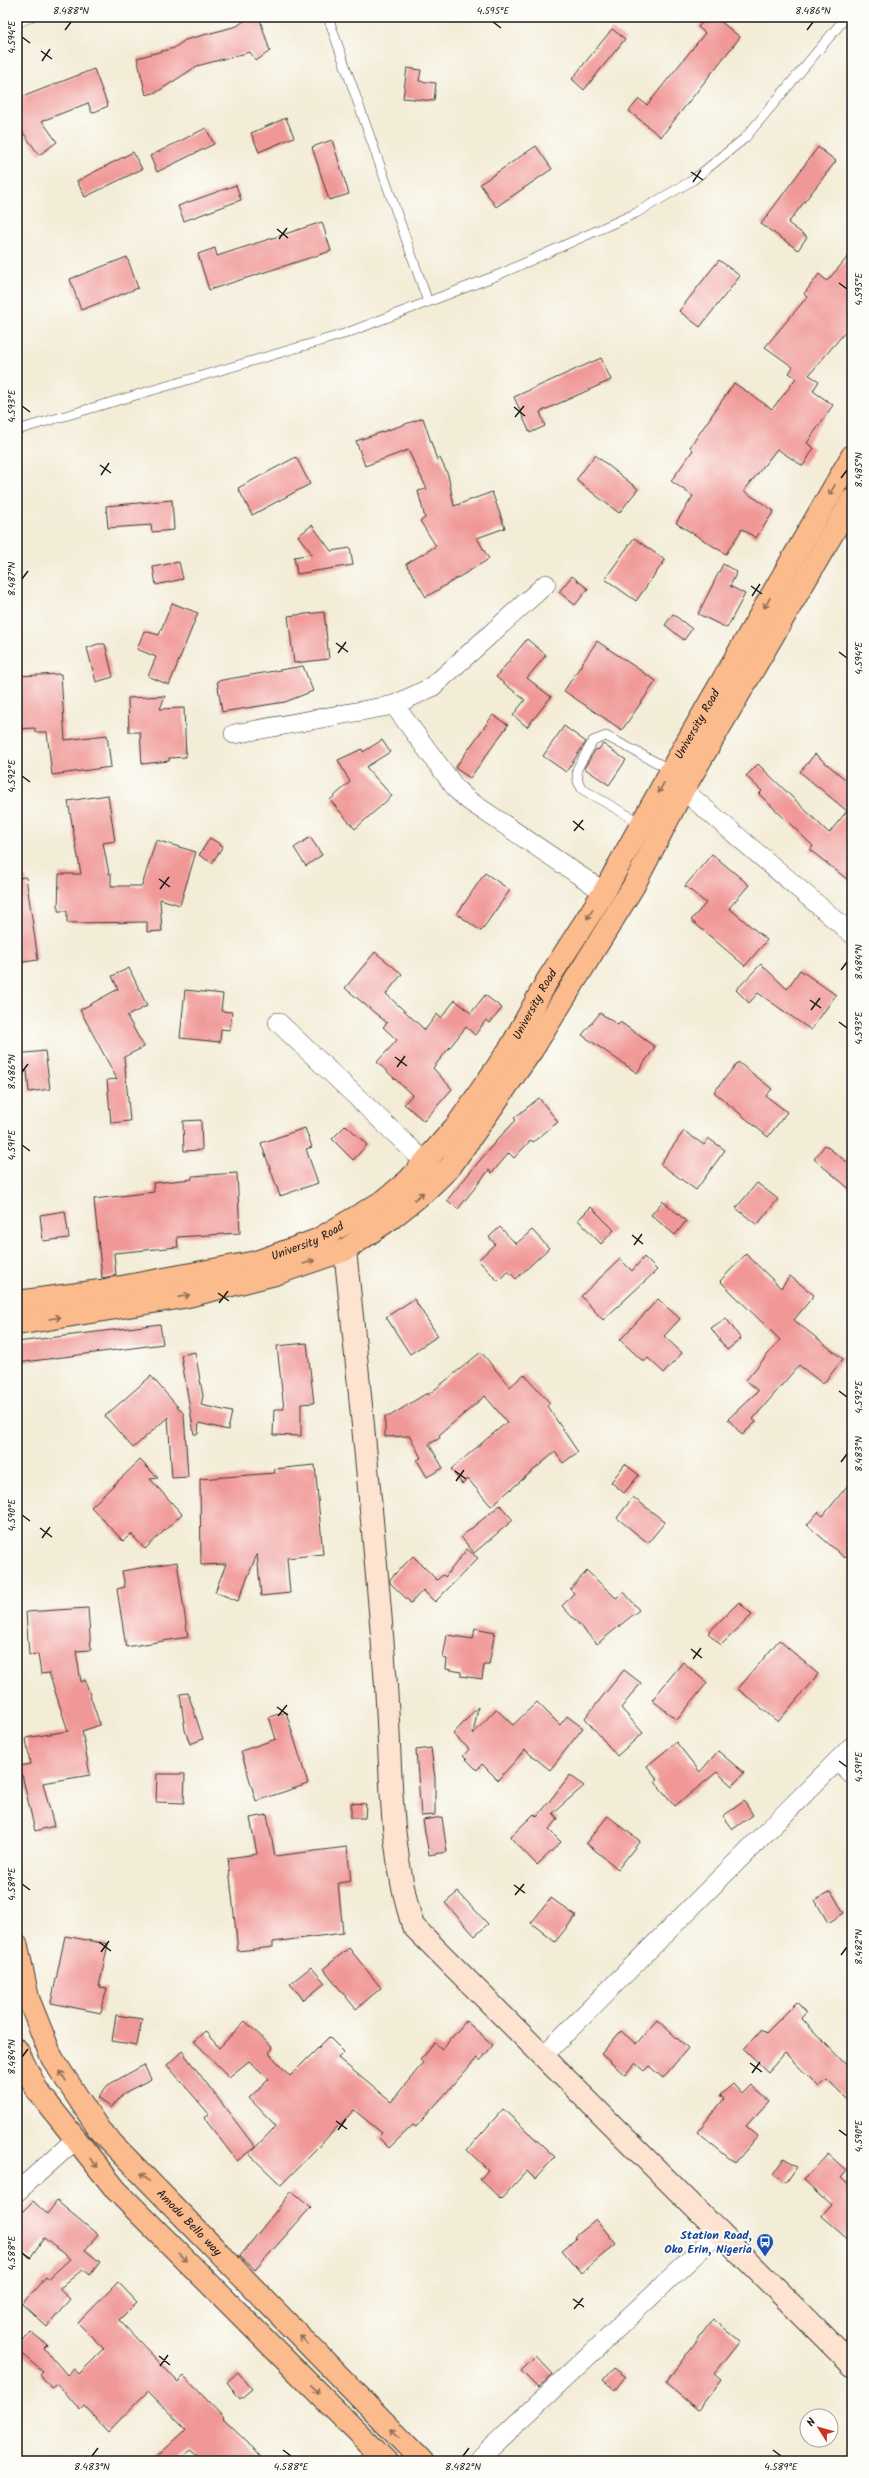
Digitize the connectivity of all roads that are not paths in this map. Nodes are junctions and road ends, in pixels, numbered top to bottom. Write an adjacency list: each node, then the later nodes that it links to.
1 (32, 17): 4 (lane)
2 (328, 17): 5 (lane)
3 (846, 17): 5 (lane)
4 (17, 23)
5 (428, 302): 6 (lane)
6 (17, 430)
7 (852, 456): 12 (main road, University Road, one-way to 12)
8 (852, 500): 12 (main road, University Road)
9 (546, 584): 10 (street)
10 (394, 705): 11 (street); 14 (street)
11 (234, 734)
12 (681, 780): 13 (main road, University Road, one-way to 13); 13 (lane); 15 (street); 18 (main road, University Road, one-way to 12)
13 (641, 823): 14 (main road, University Road)
14 (604, 892): 17 (main road, University Road, one-way to 17)
15 (852, 934)
16 (278, 1022): 17 (street)
17 (426, 1163): 19 (main road, University Road)
18 (345, 1250): 20 (main road, University Road, one-way to 18); 26 (street)
19 (17, 1302)
20 (17, 1324)
21 (852, 1746): 22 (street)
22 (838, 1761): 23 (street); 26 (street)
23 (852, 1775)
24 (17, 1946): 32 (main road, Amodu Bello way, one-way to 24)
25 (17, 2050): 27 (main road)
26 (542, 2057): 29 (street)
27 (75, 2140): 28 (street); 31 (main road, one-way to 31)
28 (17, 2192)
29 (720, 2231): 30 (street); 33 (street)
30 (852, 2365)
31 (386, 2461)
32 (422, 2461)
33 (477, 2461)

